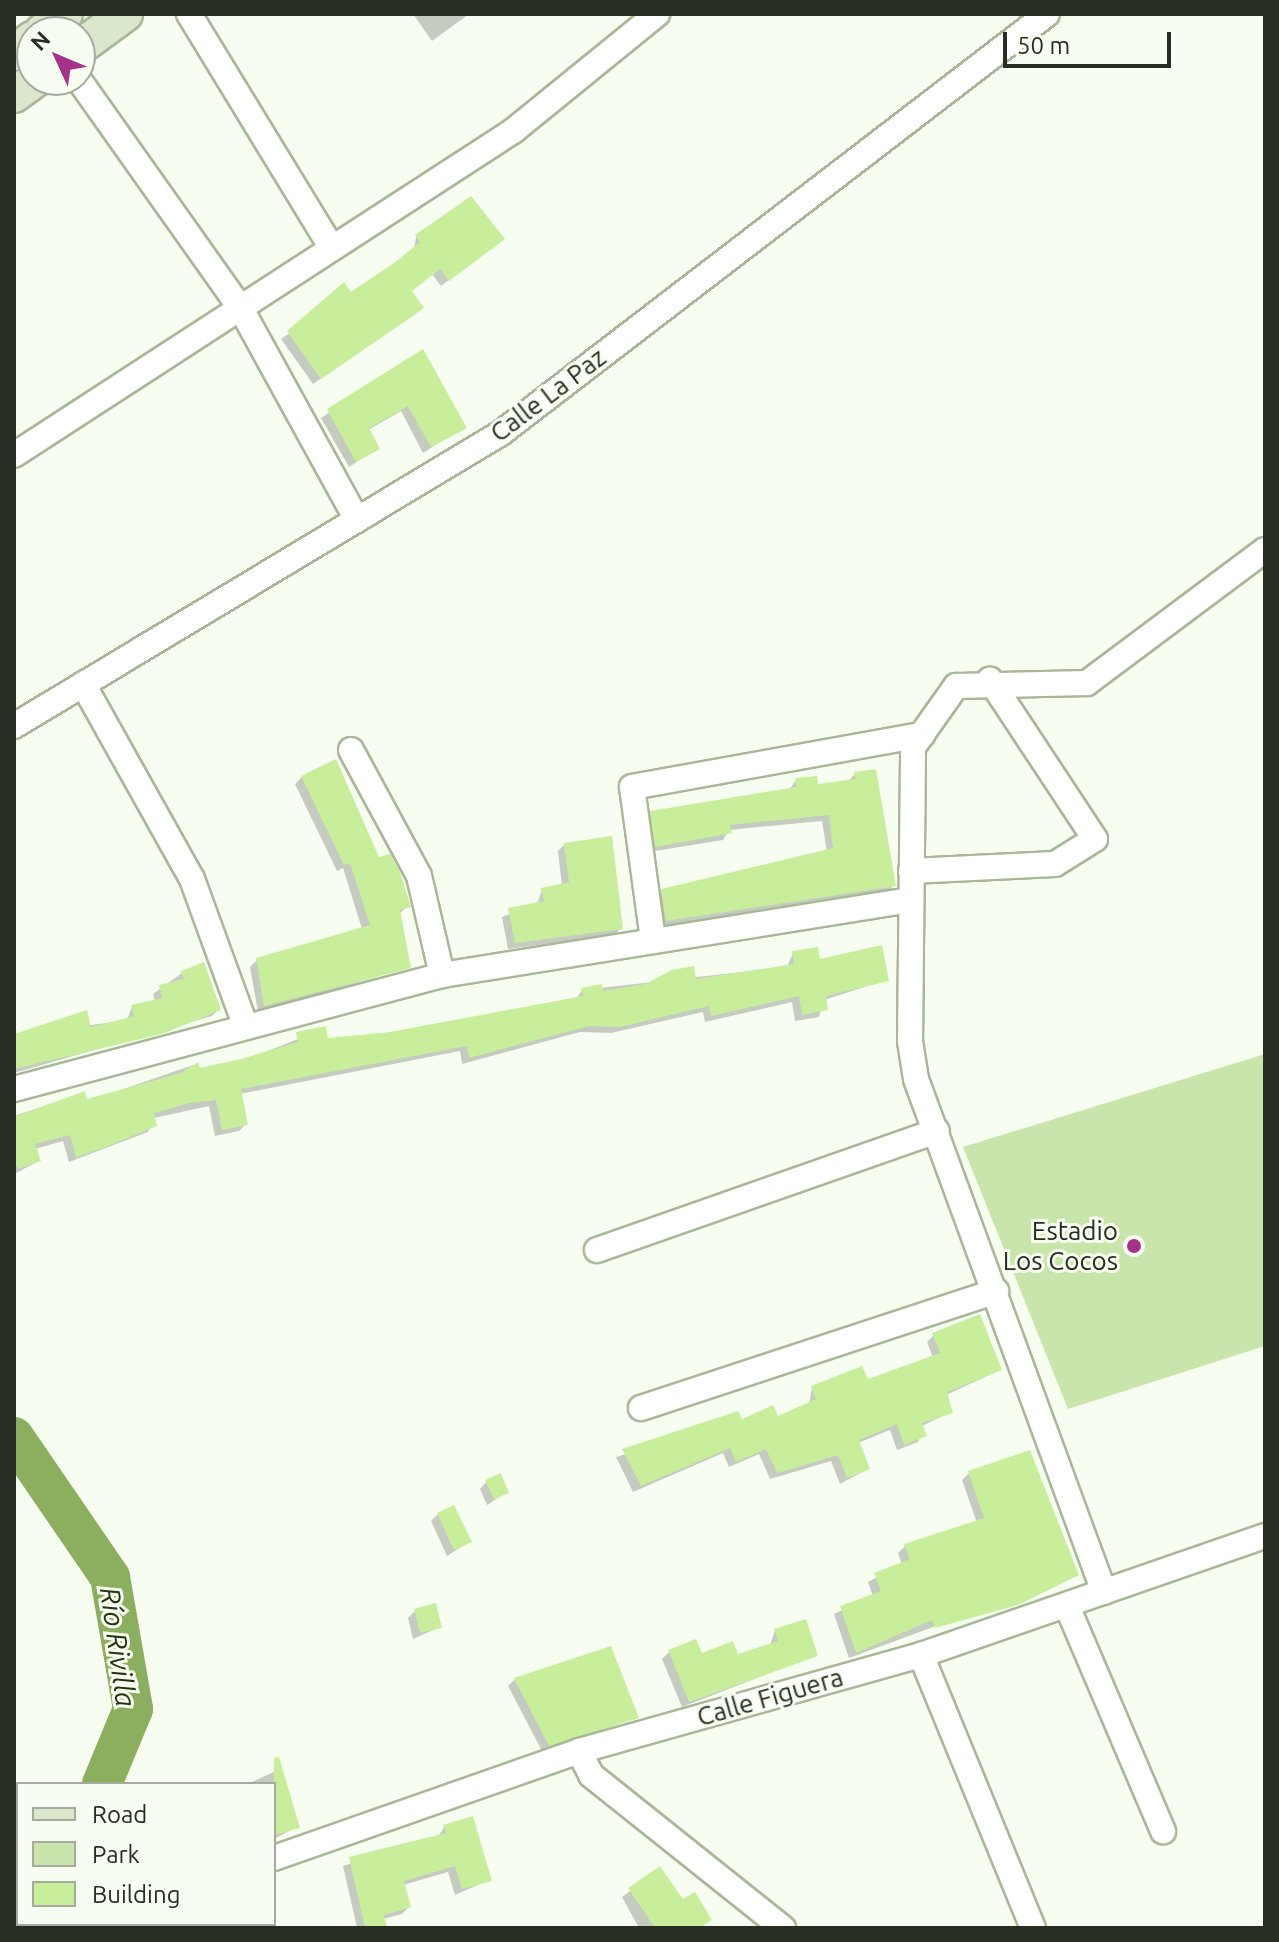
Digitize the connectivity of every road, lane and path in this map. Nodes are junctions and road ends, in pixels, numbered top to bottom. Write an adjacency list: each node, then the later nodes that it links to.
1 (125, 14): 5 (main road)
2 (189, 14): 7 (street)
3 (657, 14): 7 (street)
4 (1047, 14): 10 (street, Calle La Paz)
5 (96, 35)
6 (90, 96): 8 (street)
7 (332, 248): 8 (street)
8 (240, 307): 9 (street); 10 (street)
9 (14, 455)
10 (357, 520): 13 (street, Calle La Paz)
11 (1265, 550): 12 (street)
12 (990, 680): 15 (street); 17 (street)
13 (83, 684): 14 (street, Calle La Paz); 21 (street)
14 (14, 726)
15 (922, 735): 17 (street); 19 (street)
16 (351, 750): 20 (street)
17 (911, 871): 18 (street)
18 (910, 900): 19 (street); 23 (street)
19 (653, 940): 20 (street)
20 (442, 975): 21 (street)
21 (245, 1025): 22 (street)
22 (14, 1089)
23 (937, 1131): 24 (street); 25 (street)
24 (597, 1250)
25 (996, 1291): 26 (street); 28 (street)
26 (641, 1408)
27 (1265, 1536): 28 (street, Calle Figuera)
28 (1104, 1592): 29 (street, Calle Figuera)
29 (1067, 1606): 30 (street, Calle Figuera); 32 (street)
30 (921, 1655): 31 (street, Calle Figuera); 35 (street)
31 (579, 1751): 33 (street, Calle Figuera); 34 (street)
32 (1163, 1831)
33 (276, 1857)
34 (783, 1928)
35 (1033, 1928)

